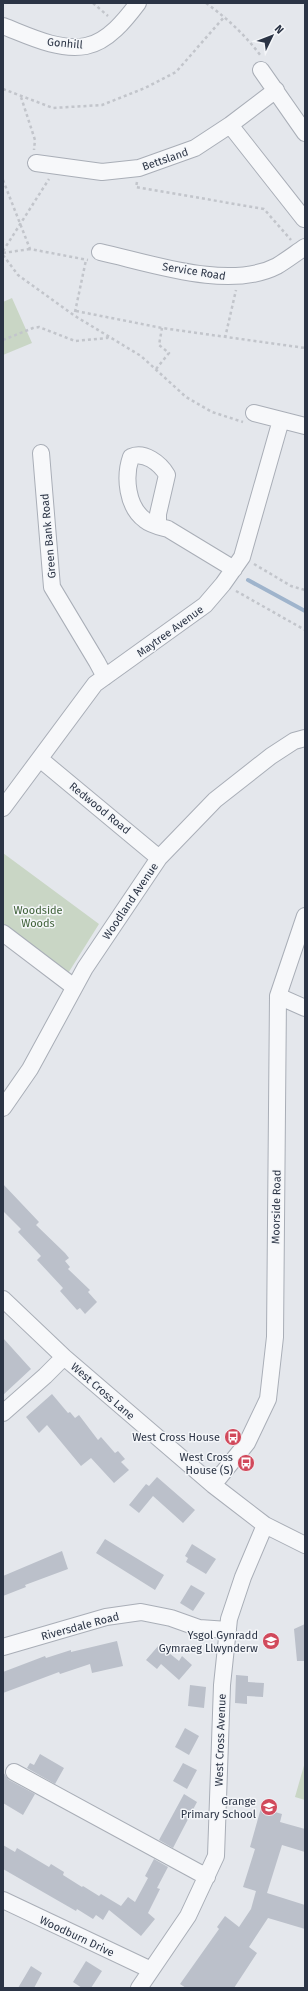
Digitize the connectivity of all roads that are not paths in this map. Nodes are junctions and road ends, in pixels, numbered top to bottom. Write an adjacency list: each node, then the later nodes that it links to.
1 (138, 3): 2 (street, Gonhill)
2 (3, 26)
3 (261, 70): 4 (street)
4 (276, 90): 5 (street, Bettsland); 6 (street)
5 (230, 125): 7 (street, Bettsland); 8 (street)
6 (305, 133)
7 (36, 163)
8 (304, 219)
9 (302, 249): 10 (street, Service Road)
10 (100, 252)
11 (254, 413): 12 (street)
12 (281, 420): 13 (street); 16 (street, Maytree Avenue)
13 (305, 426)
14 (41, 453): 17 (street, Green Bank Road)
15 (158, 526): 16 (street)
16 (238, 563): 17 (street, Maytree Avenue)
17 (105, 677): 19 (street, Maytree Avenue)
18 (305, 738): 21 (street, Woodland Avenue)
19 (40, 759): 20 (street, Maytree Avenue); 21 (street, Redwood Road)
20 (3, 808)
21 (159, 858): 24 (street, Woodland Avenue)
22 (305, 916): 25 (street, Moorside Road)
23 (3, 933): 24 (street)
24 (74, 987): 27 (street, Woodland Avenue)
25 (278, 996): 26 (street); 31 (street, Moorside Road)
26 (305, 1008)
27 (3, 1108)
28 (3, 1299): 29 (street, West Cross Lane)
29 (64, 1357): 30 (street); 31 (street, West Cross Lane)
30 (3, 1413)
31 (213, 1485): 32 (street, West Cross Lane)
32 (265, 1525): 33 (street, West Cross Lane); 34 (street, West Cross Avenue)
33 (305, 1546)
34 (228, 1630): 35 (street, Riversdale Road); 37 (street, West Cross Avenue)
35 (3, 1647)
36 (14, 1772): 37 (street)
37 (207, 1877): 39 (street, West Cross Avenue)
38 (3, 1900): 39 (street, Woodburn Drive)
39 (151, 1970): 40 (street, West Cross Avenue)
40 (139, 1988)

